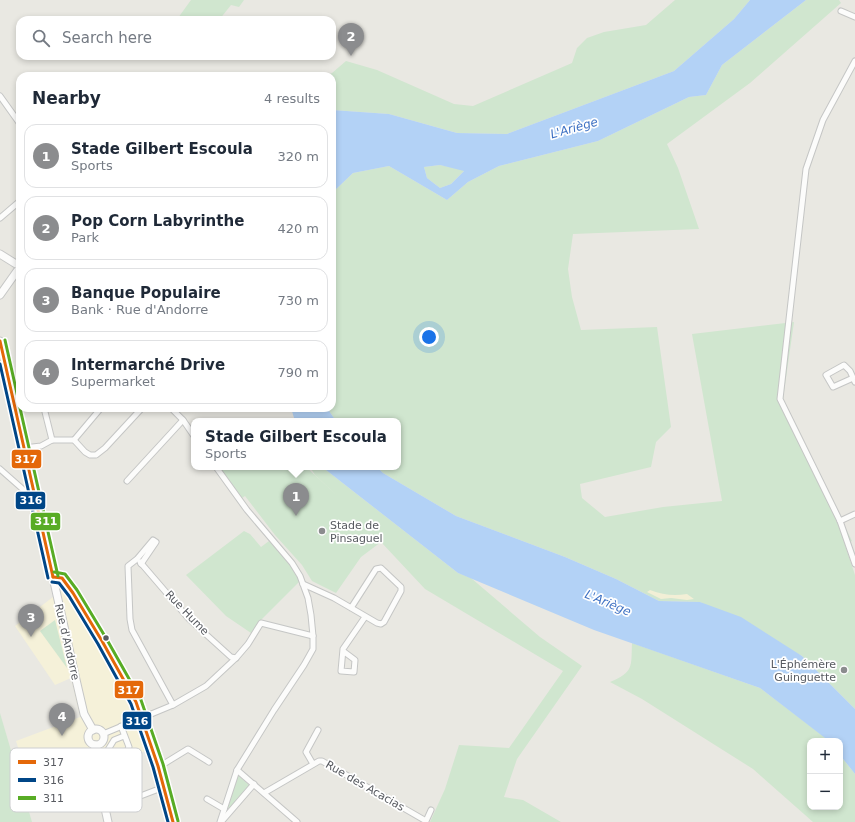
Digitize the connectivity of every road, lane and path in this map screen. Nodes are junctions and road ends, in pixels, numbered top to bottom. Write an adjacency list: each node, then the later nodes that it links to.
1 (841, 11): 2 (street)
2 (855, 17)
3 (855, 61): 28 (street)
4 (0, 96): 5 (street)
5 (16, 118)
6 (16, 204): 7 (street)
7 (0, 218)
8 (0, 254): 9 (main road)
9 (16, 266)
10 (16, 270): 11 (main road)
11 (0, 295)
12 (0, 341): 22 (main road, Rue d'Andorre)
13 (854, 380): 13 (street)
14 (45, 412): 20 (street)
15 (98, 412): 21 (street)
16 (138, 412): 21 (street)
17 (175, 412): 18 (street)
18 (183, 420): 19 (street); 25 (street)
19 (191, 432)
20 (52, 440): 21 (street); 22 (street)
21 (74, 440)
22 (24, 448): 26 (main road, Rue d'Andorre)
23 (0, 469): 26 (street)
24 (218, 470): 33 (street)
25 (127, 481)
26 (34, 493): 32 (main road, Rue d'Andorre)
27 (855, 514): 28 (street)
28 (840, 521): 31 (street)
29 (137, 559): 30 (street, Rue Hume); 30 (street); 41 (street)
30 (141, 564): 40 (street, Rue Hume)
31 (855, 564)
32 (53, 577): 42 (street); 44 (main road, Rue d'Andorre)
33 (303, 584): 34 (street); 35 (street)
34 (319, 591): 35 (street); 36 (street)
35 (308, 598): 38 (street)
36 (351, 608): 37 (street); 37 (street)
37 (365, 616): 39 (street)
38 (313, 636): 40 (street); 55 (street)
39 (342, 651)
40 (236, 658): 41 (street)
41 (173, 706): 42 (street)
42 (142, 718): 43 (street); 54 (street)
43 (121, 726): 46 (street); 47 (street)
44 (93, 730): 46 (main road); 48 (main road)
45 (318, 730): 53 (street, Rue des Acacias)
46 (103, 734): 48 (main road)
47 (124, 736): 50 (street); 51 (street)
48 (96, 745): 49 (main road)
49 (96, 748)
50 (109, 748)
51 (128, 748)
52 (209, 762): 54 (street)
53 (313, 764): 58 (street, Rue des Acacias); 68 (street, Rue des Acacias)
54 (158, 766): 57 (street)
55 (237, 770): 56 (street); 61 (street)
56 (254, 784): 58 (street); 66 (street)
57 (164, 787): 59 (street); 65 (street)
58 (264, 793): 67 (street)
59 (142, 795)
60 (207, 800): 61 (street)
61 (224, 809): 66 (street)
62 (432, 810): 68 (street, Rue des Acacias)
63 (106, 812): 64 (main road)
64 (108, 822)
65 (173, 822)
66 (221, 822)
67 (297, 822)
68 (426, 822)

